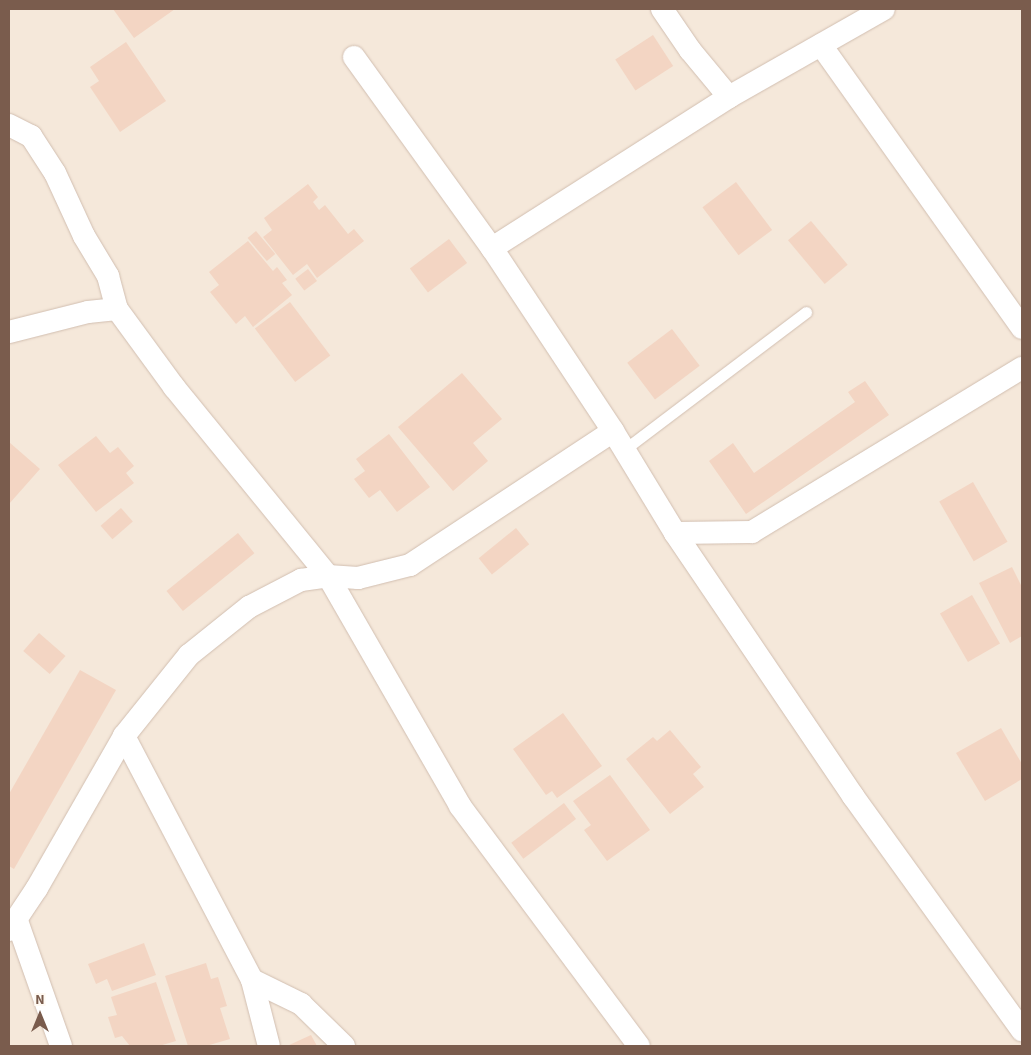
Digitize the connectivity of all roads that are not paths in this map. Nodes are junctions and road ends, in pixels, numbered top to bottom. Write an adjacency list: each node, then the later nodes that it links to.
1 (662, 9): 5 (street)
2 (884, 9): 3 (street)
3 (821, 45): 5 (street); 10 (street)
4 (354, 57): 7 (street)
5 (729, 97): 7 (street)
6 (9, 125): 8 (street)
7 (492, 248): 13 (street)
8 (117, 309): 11 (street); 15 (street)
9 (806, 312): 13 (lane)
10 (1022, 328)
11 (9, 332)
12 (1022, 368): 14 (street)
13 (619, 440): 14 (street); 15 (street)
14 (675, 533): 19 (street)
15 (328, 576): 16 (street); 23 (street)
16 (124, 736): 17 (street); 18 (street)
17 (13, 926): 20 (street)
18 (252, 980): 21 (street); 22 (street)
19 (1022, 1030)
20 (61, 1046)
21 (269, 1046)
22 (344, 1046)
23 (639, 1046)

